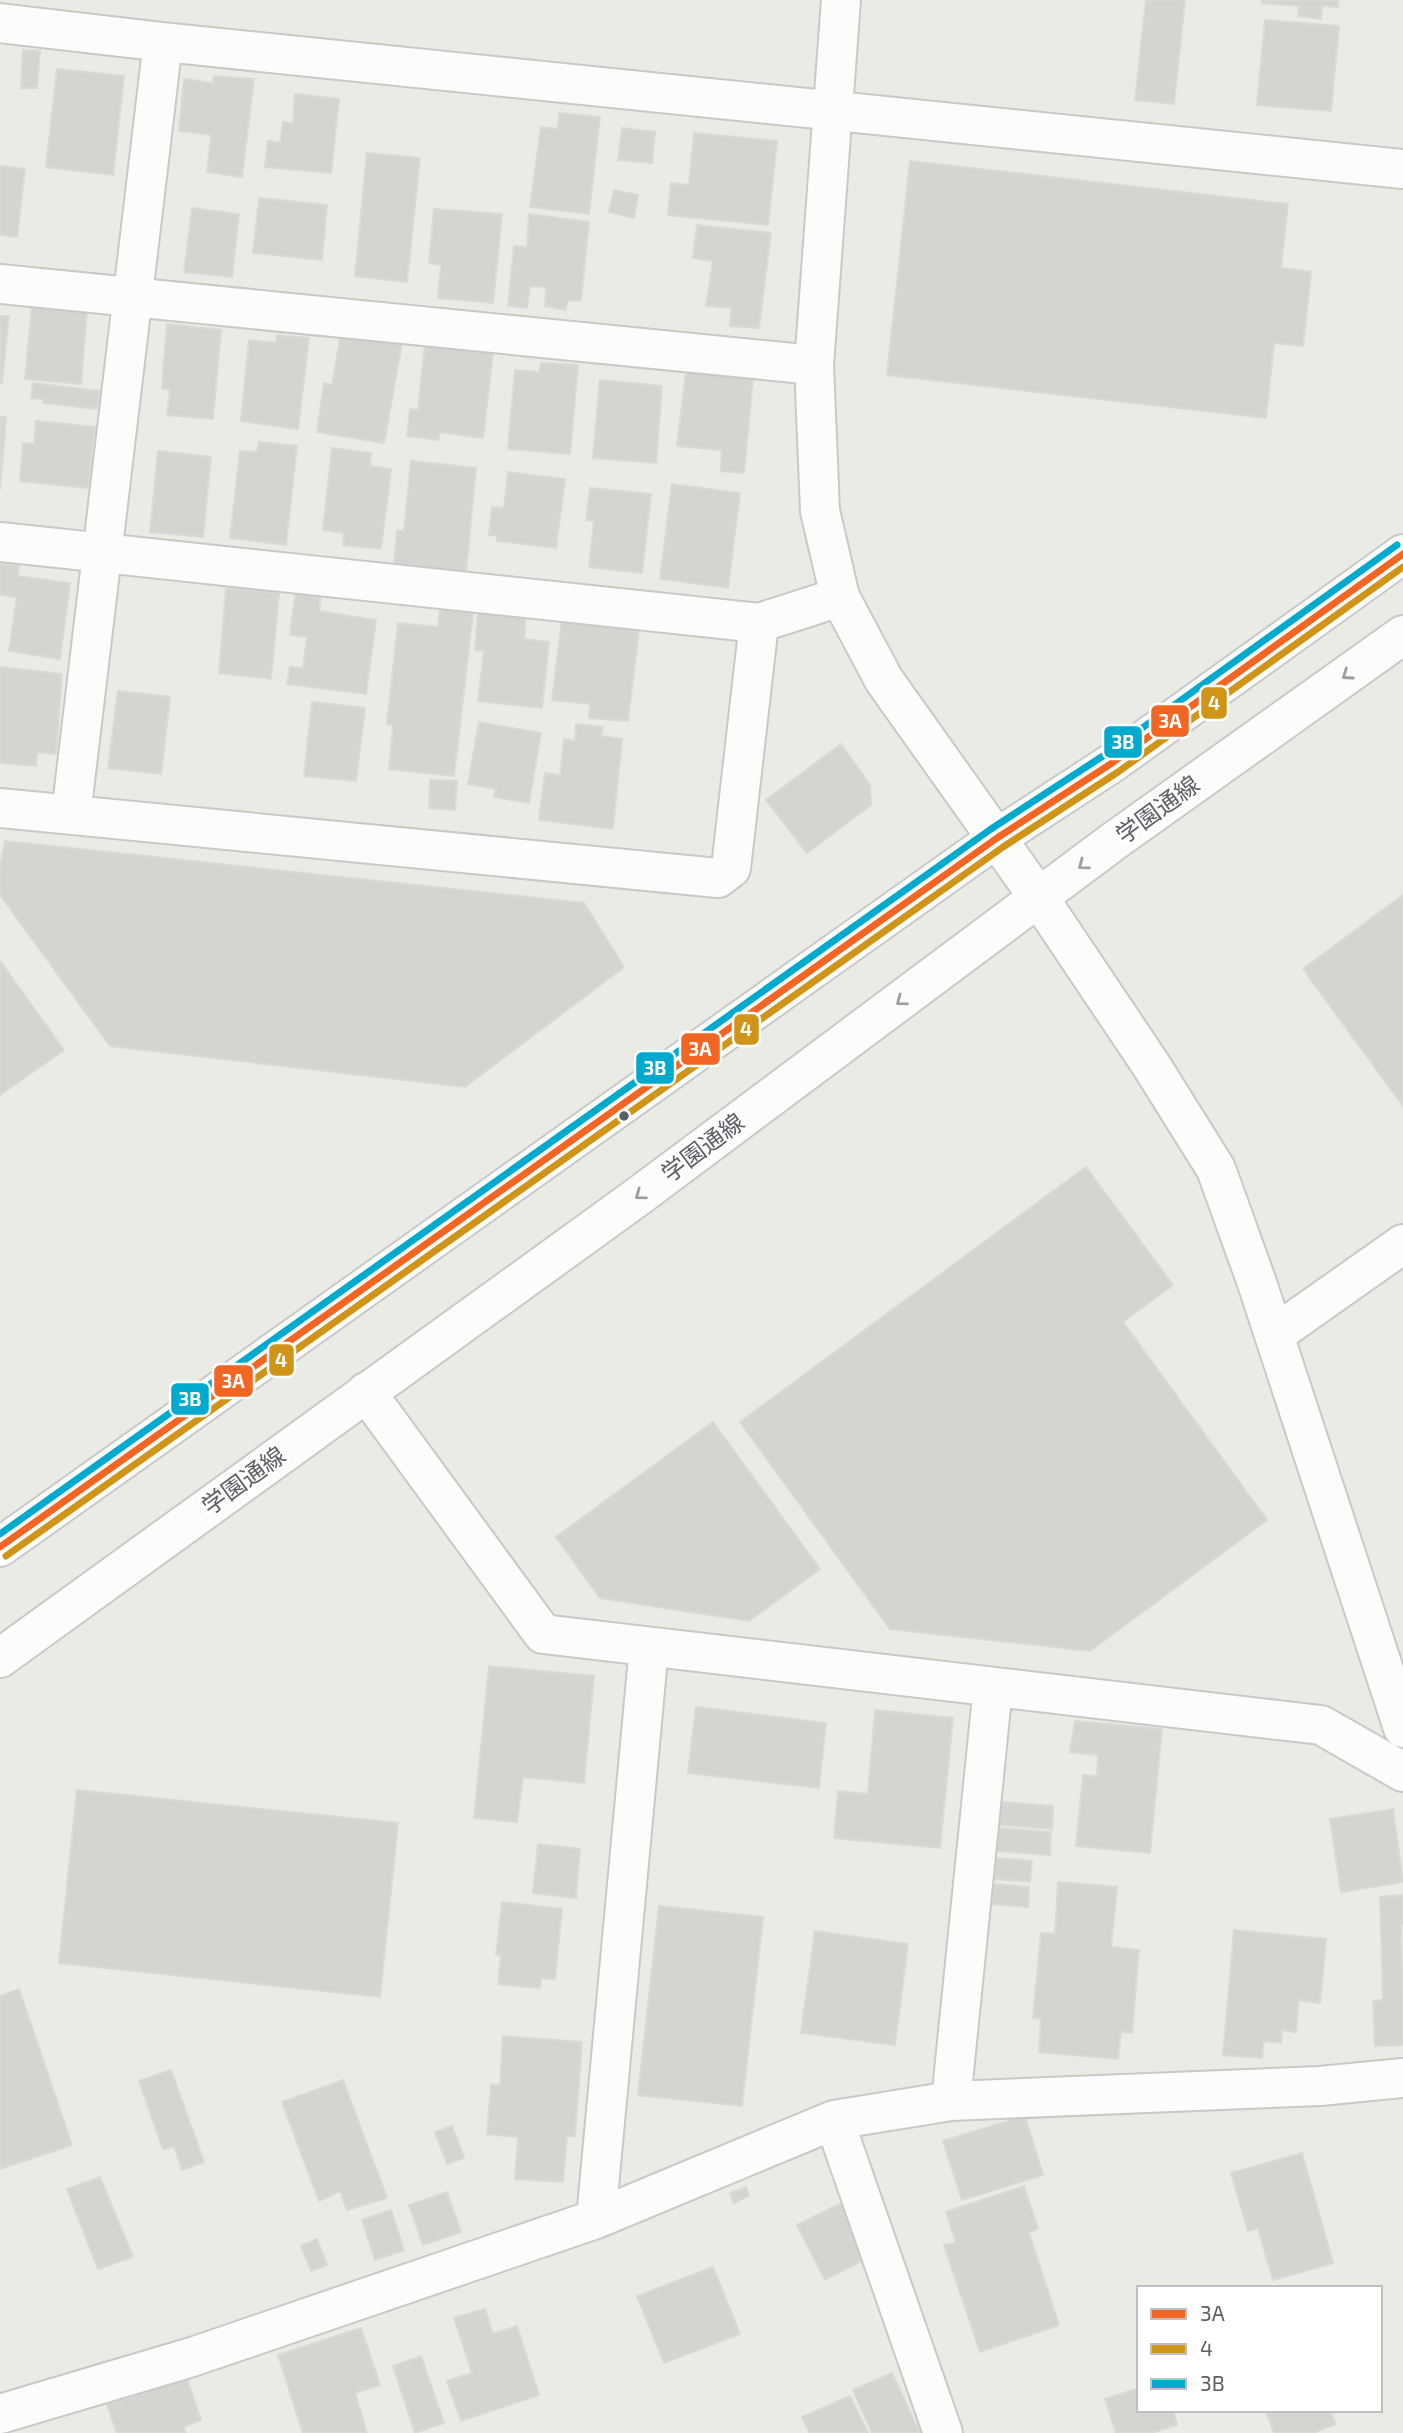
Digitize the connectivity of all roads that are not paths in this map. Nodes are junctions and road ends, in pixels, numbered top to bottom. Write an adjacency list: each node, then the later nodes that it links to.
1 (841, 0): 4 (street)
2 (0, 23): 3 (street)
3 (163, 42): 4 (street); 7 (street)
4 (832, 111): 5 (street); 8 (street)
5 (1403, 169)
6 (0, 284): 7 (street)
7 (132, 298): 8 (street); 10 (street)
8 (814, 365): 12 (street)
9 (0, 542): 10 (street)
10 (102, 552): 13 (street); 16 (street)
11 (1403, 554): 17 (street)
12 (840, 597): 13 (street); 17 (street)
13 (760, 623): 16 (street)
14 (1403, 635): 18 (street, 学園通線, one-way to 18)
15 (0, 808): 16 (street)
16 (71, 815)
17 (997, 838): 18 (street); 22 (street)
18 (1038, 898): 20 (street); 21 (street, 学園通線, one-way to 21)
19 (1403, 1244): 20 (street)
20 (1275, 1335): 26 (street)
21 (366, 1392): 23 (street); 24 (street, 学園通線)
22 (0, 1547)
23 (649, 1647): 25 (street); 31 (street)
24 (0, 1658)
25 (993, 1687): 27 (street); 29 (street)
26 (1403, 1726)
27 (1403, 1772)
28 (1403, 2078): 29 (street)
29 (951, 2101): 30 (street)
30 (834, 2120): 31 (street); 33 (street)
31 (596, 2219): 32 (street)
32 (0, 2414)
33 (943, 2433)

